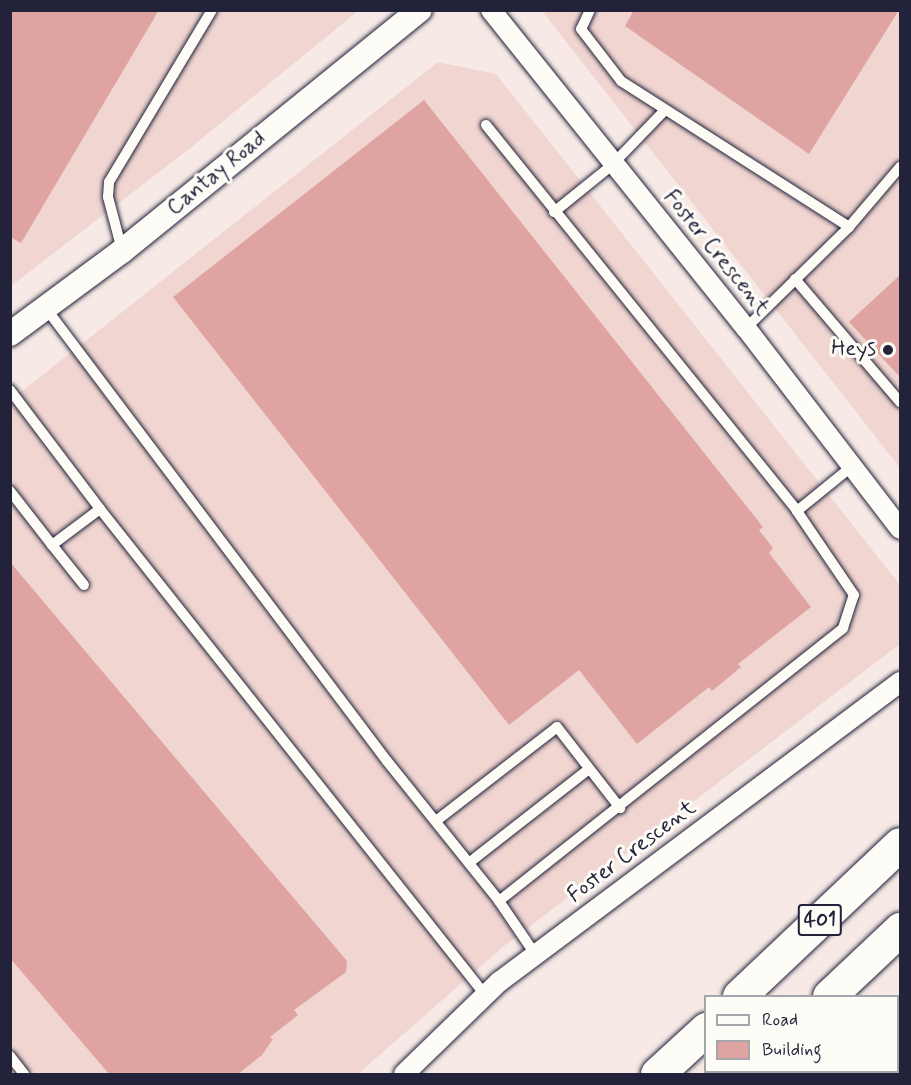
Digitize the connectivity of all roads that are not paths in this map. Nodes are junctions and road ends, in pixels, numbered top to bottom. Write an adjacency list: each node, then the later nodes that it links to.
1 (212, 10): 11 (lane)
2 (420, 10): 11 (street, Cantay Road)
3 (491, 10): 7 (street, Foster Crescent)
4 (590, 10): 5 (lane)
5 (664, 111): 7 (lane); 10 (lane)
6 (486, 125): 9 (lane)
7 (612, 165): 9 (lane); 14 (street, Foster Crescent)
8 (900, 167): 10 (lane)
9 (554, 212): 21 (lane)
10 (849, 227): 12 (lane)
11 (122, 251): 13 (street, Cantay Road)
12 (795, 279): 14 (lane); 17 (lane)
13 (45, 307): 15 (street, Cantay Road); 28 (lane)
14 (746, 328): 18 (street, Foster Crescent)
15 (10, 334)
16 (10, 390): 20 (lane)
17 (900, 402)
18 (852, 467): 21 (lane); 22 (street, Foster Crescent)
19 (10, 491): 23 (lane)
20 (100, 509): 23 (lane); 36 (lane)
21 (797, 511): 27 (lane)
22 (900, 529)
23 (52, 545): 24 (lane)
24 (84, 585)
25 (900, 682): 33 (street, Foster Crescent)
26 (589, 769): 27 (lane); 28 (lane); 30 (lane)
27 (620, 808): 31 (lane)
28 (436, 821): 30 (lane)
29 (900, 844): 34 (highway, 401)
30 (470, 862): 31 (lane)
31 (500, 901): 33 (lane)
32 (900, 929): 35 (highway, 401)
33 (535, 954): 36 (street, Foster Crescent)
34 (740, 995)
35 (830, 995)
36 (486, 996): 40 (street, Foster Crescent)
37 (704, 1030): 41 (highway)
38 (10, 1056): 39 (lane)
39 (24, 1074)
40 (404, 1074)
41 (657, 1074)

